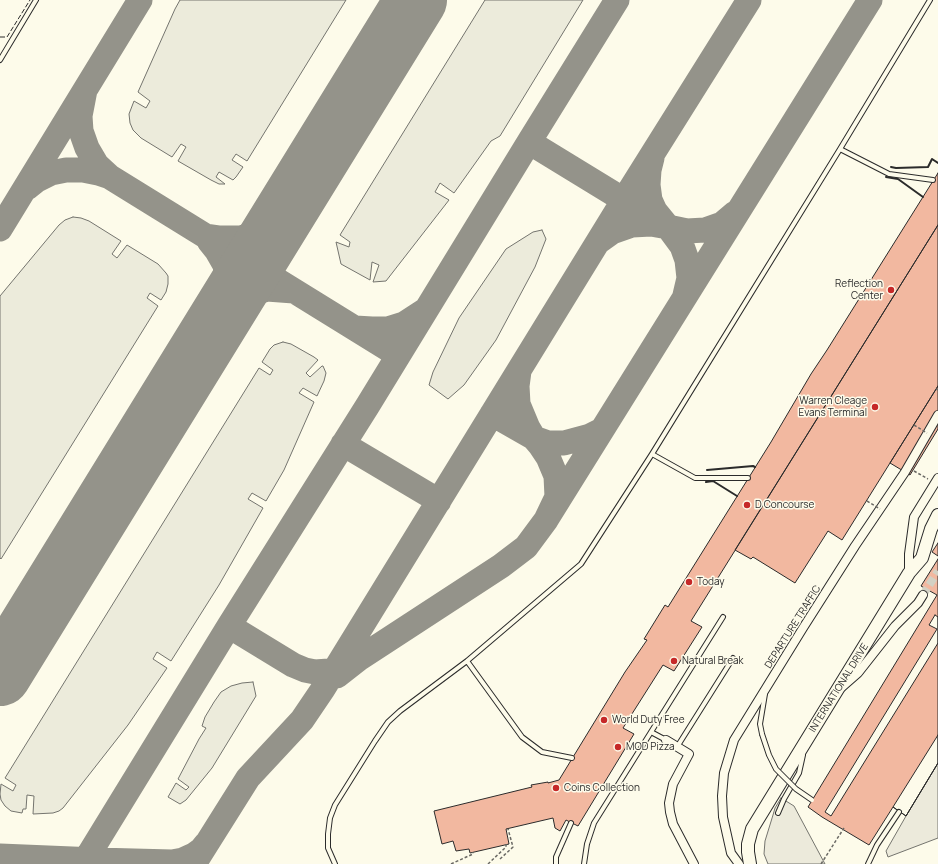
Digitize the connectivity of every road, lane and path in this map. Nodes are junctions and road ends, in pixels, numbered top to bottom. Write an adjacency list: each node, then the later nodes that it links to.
1 (36, 0): 3 (lane)
2 (930, 0): 4 (lane)
3 (0, 60)
4 (840, 149): 5 (lane); 9 (lane)
5 (933, 180)
6 (938, 415): 8 (street, DEPARTURE TRAFFIC)
7 (914, 425): 8 (path, bridge)
8 (927, 433): 10 (street, DEPARTURE TRAFFIC)
9 (652, 454): 12 (lane); 21 (lane)
10 (909, 471): 11 (path); 15 (street, DEPARTURE TRAFFIC)
11 (922, 475)
12 (748, 478)
13 (938, 478): 17 (street)
14 (867, 500): 15 (path, bridge)
15 (880, 509): 22 (street, DEPARTURE TRAFFIC)
16 (938, 515): 17 (street, INTERNATIONAL DRIVE)
17 (909, 573): 23 (street, INTERNATIONAL DRIVE)
18 (923, 595): 23 (street)
19 (723, 617): 24 (lane)
20 (733, 658): 27 (lane)
21 (467, 661): 28 (lane); 40 (lane)
22 (766, 689): 29 (lane, bridge); 46 (street, DEPARTURE TRAFFIC)
23 (836, 692): 26 (street, INTERNATIONAL DRIVE)
24 (651, 732): 25 (lane); 44 (lane)
25 (666, 740): 27 (street)
26 (805, 742): 31 (lane); 47 (street, INTERNATIONAL DRIVE)
27 (677, 747): 45 (street)
28 (572, 758)
29 (812, 800)
30 (899, 812): 49 (lane)
31 (778, 813)
32 (571, 823): 43 (lane)
33 (508, 828): 38 (path)
34 (844, 828): 48 (path)
35 (506, 844): 37 (path)
36 (473, 852): 41 (path)
37 (500, 853): 38 (path); 42 (path)
38 (503, 856): 39 (path)
39 (500, 859)
40 (335, 864)
41 (451, 864)
42 (488, 864)
43 (556, 864)
44 (584, 864)
45 (694, 864)
46 (739, 864)
47 (750, 864)
48 (821, 864)
49 (868, 864)

